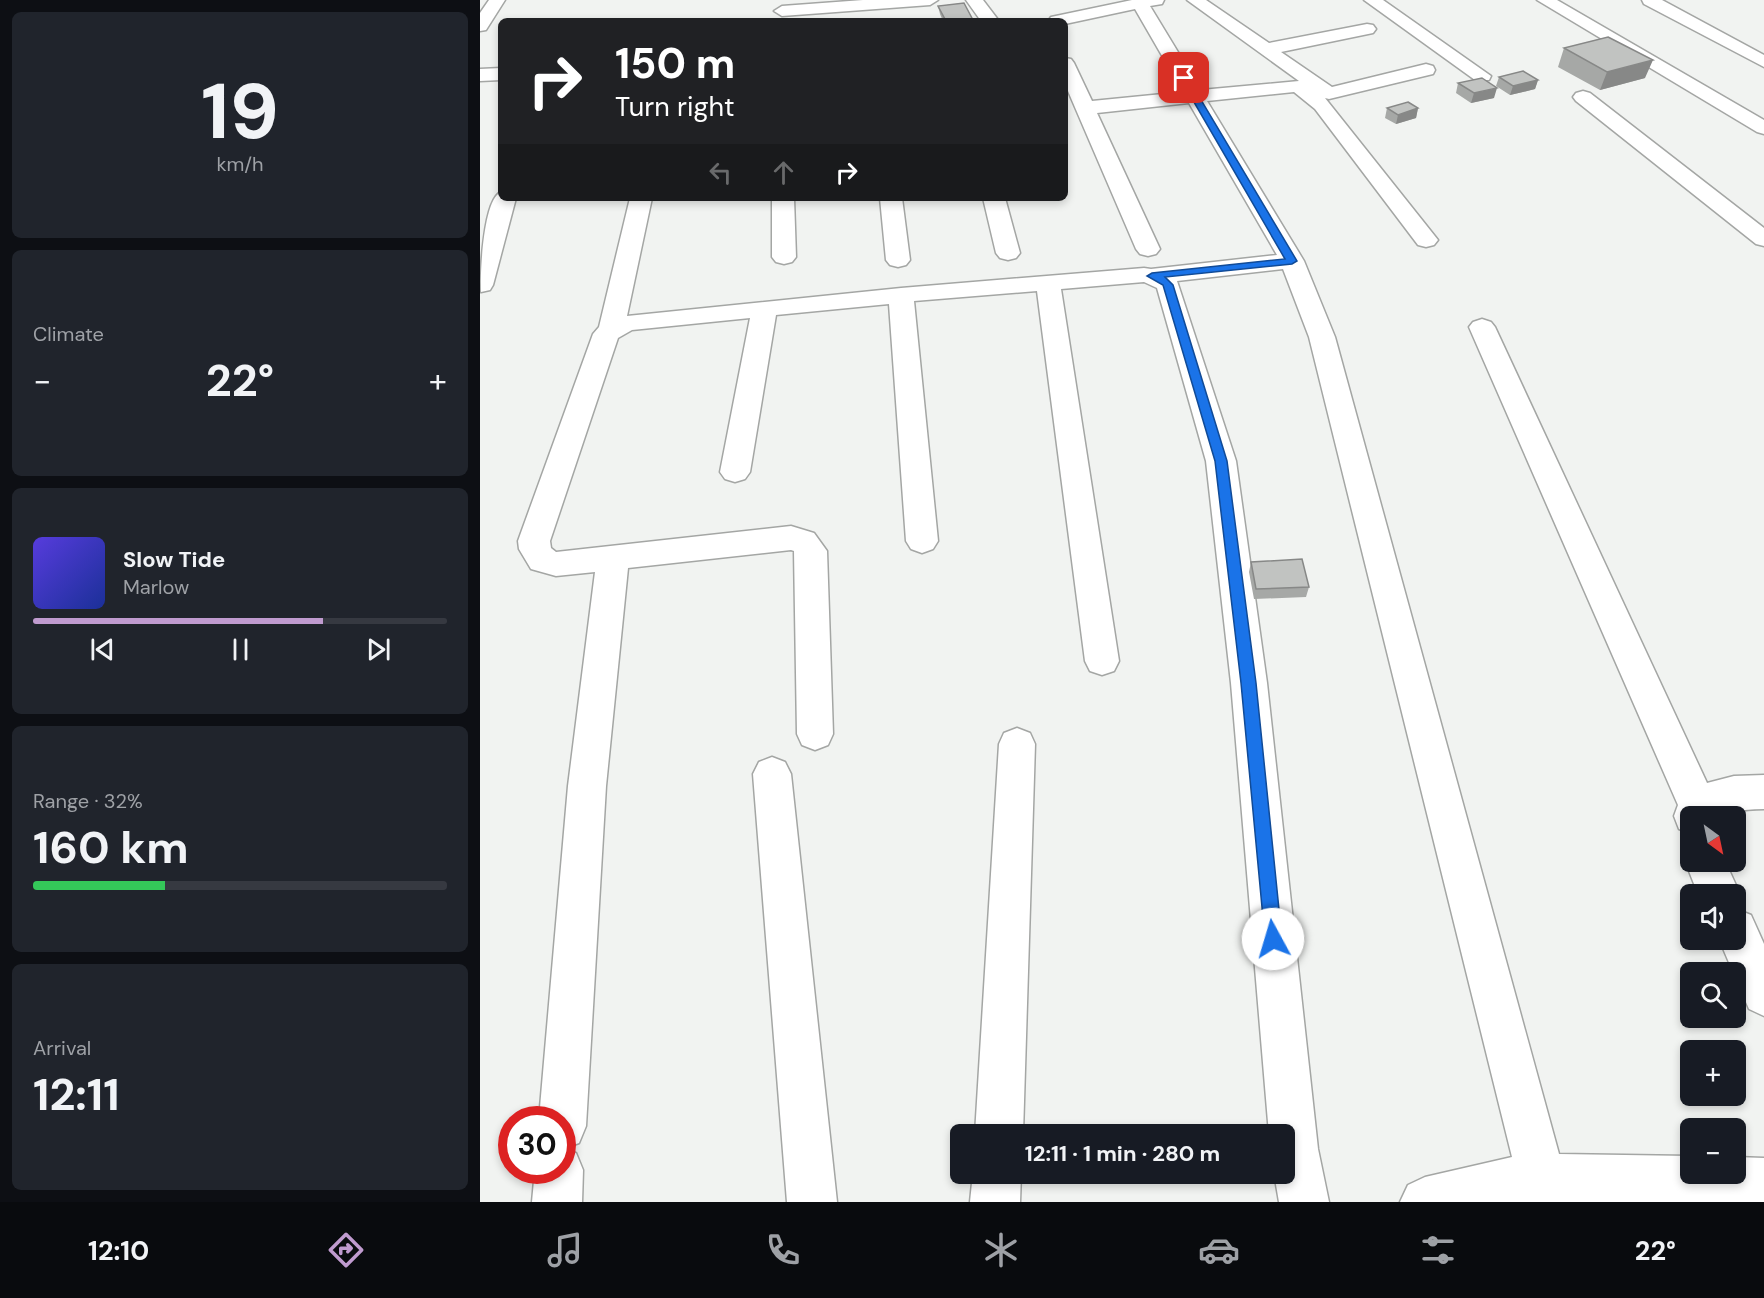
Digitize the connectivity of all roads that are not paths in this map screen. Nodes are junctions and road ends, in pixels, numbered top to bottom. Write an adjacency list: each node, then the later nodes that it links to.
1 (497, 0): 12 (street)
2 (930, 0): 9 (street)
3 (974, 0): 10 (street)
4 (1196, 0): 14 (street)
5 (1372, 0): 20 (street)
6 (1545, 0): 24 (street)
7 (1650, 0): 15 (street)
8 (1148, 2): 11 (street); 21 (street)
9 (782, 11)
10 (988, 18)
11 (1068, 19)
12 (480, 26)
13 (1367, 29): 14 (street)
14 (1267, 49): 17 (street)
15 (1764, 62)
16 (1068, 70): 23 (street)
17 (1425, 70)
18 (498, 74): 19 (street)
19 (480, 75)
20 (1482, 76)
21 (1195, 96): 23 (street); 31 (street); 35 (street)
22 (1583, 97): 30 (street)
23 (1085, 108): 36 (street)
24 (1764, 128)
25 (504, 201): 38 (street)
26 (639, 201): 42 (street)
27 (783, 201): 33 (street)
28 (891, 201): 34 (street)
29 (995, 201): 32 (street)
30 (1764, 239)
31 (1426, 240)
32 (1008, 253)
33 (784, 257)
34 (898, 260)
35 (1292, 261): 36 (street); 57 (street)
36 (1150, 262): 37 (street); 64 (street)
37 (1048, 283): 39 (street); 46 (street)
38 (480, 287)
39 (901, 295): 40 (street); 44 (street)
40 (764, 309): 42 (street); 43 (street)
41 (1482, 327): 51 (street)
42 (611, 329): 45 (street)
43 (735, 472)
44 (922, 541)
45 (613, 557): 47 (street); 55 (street)
46 (1102, 661)
47 (816, 734)
48 (1017, 744): 56 (street)
49 (772, 774): 62 (street)
50 (1764, 792): 52 (street)
51 (1693, 806)
52 (1703, 806)
53 (1745, 950): 54 (street)
54 (1764, 994)
55 (563, 1106)
56 (999, 1124)
57 (1541, 1178): 58 (street); 65 (street)
58 (1764, 1182)
59 (558, 1184): 61 (street)
60 (996, 1184): 63 (street)
61 (557, 1202)
62 (812, 1202)
63 (995, 1202)
64 (1304, 1202)
65 (1425, 1202)

